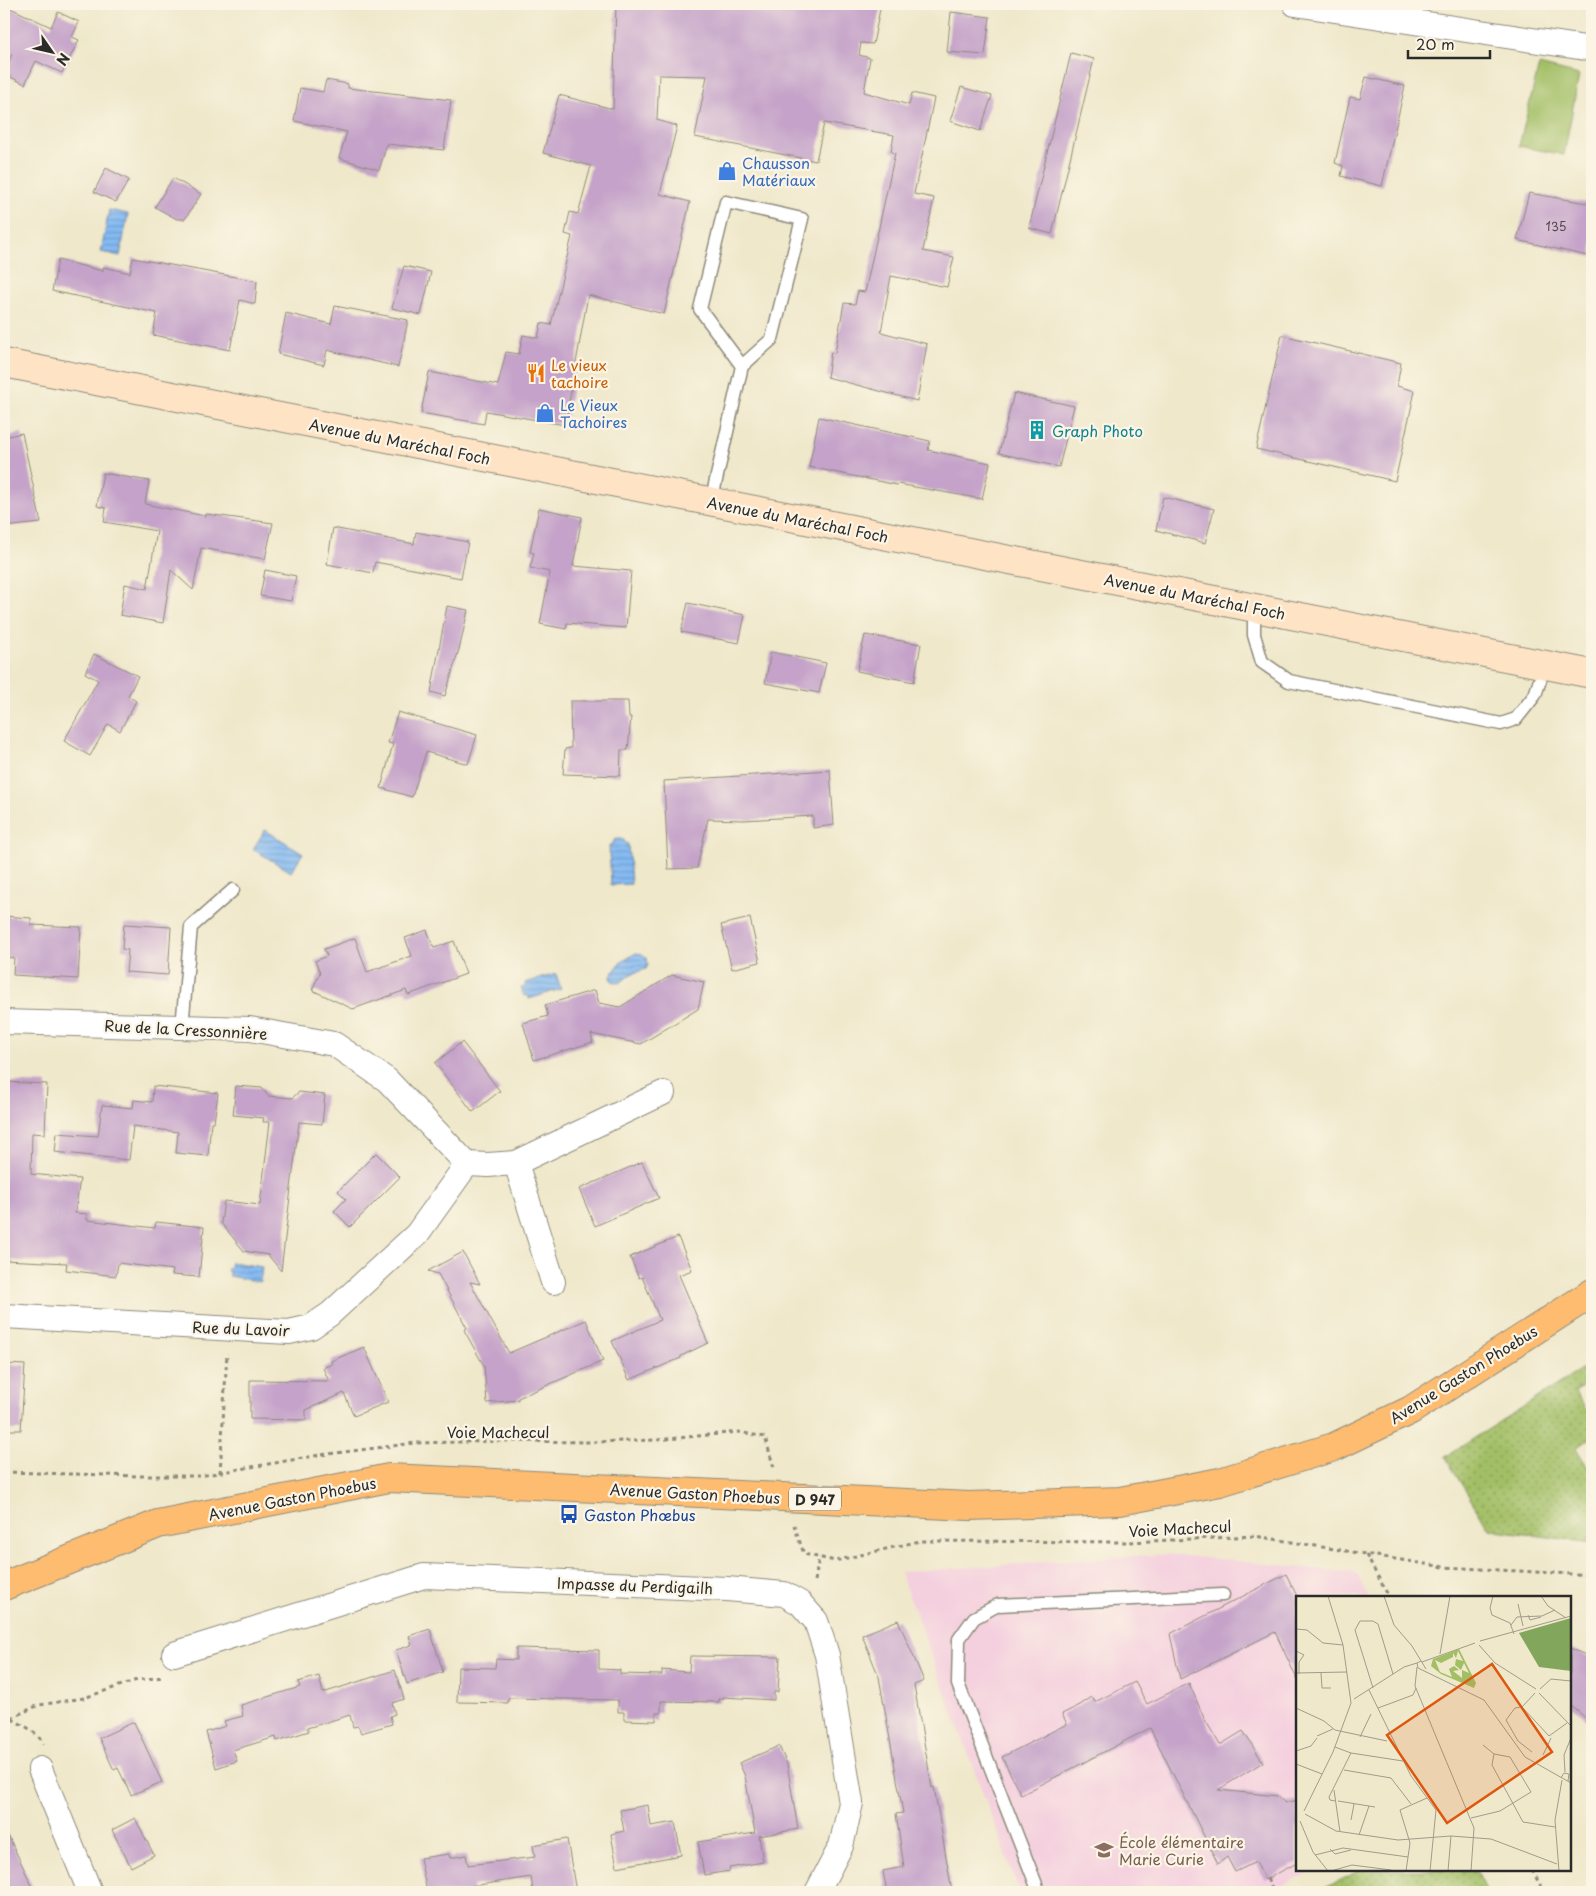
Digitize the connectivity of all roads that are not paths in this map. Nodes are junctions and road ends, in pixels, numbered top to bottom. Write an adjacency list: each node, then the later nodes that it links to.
1 (1295, 4): 2 (street)
2 (1592, 49)
3 (4, 363): 5 (main road, Avenue du Maréchal Foch)
4 (742, 366): 4 (lane); 5 (lane)
5 (711, 502): 6 (main road, Avenue du Maréchal Foch)
6 (1254, 608): 7 (main road, Avenue du Maréchal Foch); 7 (lane)
7 (1545, 665): 8 (main road, Avenue du Maréchal Foch)
8 (1592, 674)
9 (233, 890): 11 (lane)
10 (4, 1022): 11 (street, Rue de la Cressonnière)
11 (182, 1027): 14 (street, Rue de la Cressonnière)
12 (663, 1093): 13 (street)
13 (516, 1163): 14 (street); 15 (street)
14 (467, 1164): 17 (street, Rue du Lavoir)
15 (553, 1282)
16 (1592, 1293): 18 (main road, Avenue Gaston Phoebus / D 947)
17 (4, 1316)
18 (4, 1586)
19 (1223, 1595): 24 (lane)
20 (174, 1654): 23 (street, Impasse du Perdigailh)
21 (40, 1769): 22 (street)
22 (90, 1892)
23 (817, 1892)
24 (1039, 1892)

